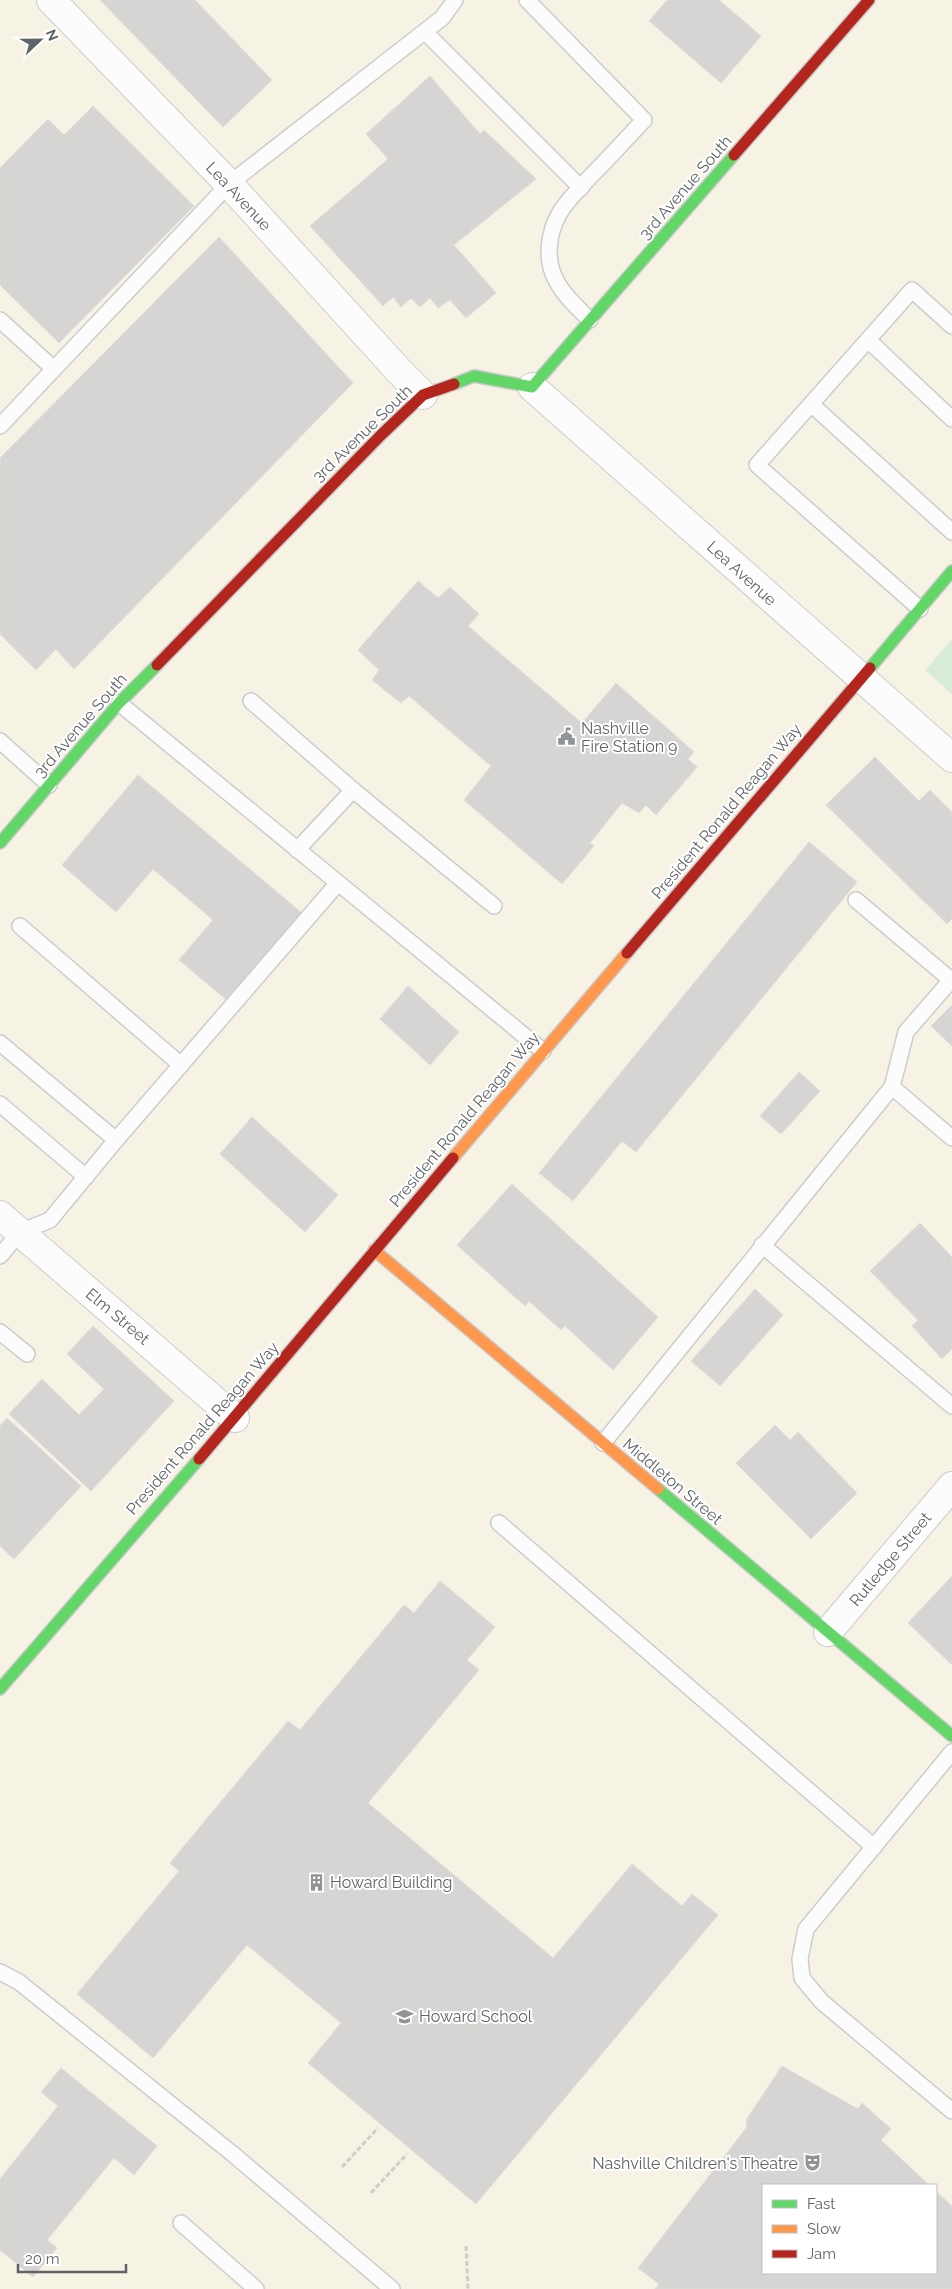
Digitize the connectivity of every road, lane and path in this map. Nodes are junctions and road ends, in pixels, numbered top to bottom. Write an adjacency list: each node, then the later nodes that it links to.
1 (51, 0): 6 (street, Lea Avenue)
2 (455, 0): 5 (lane)
3 (527, 0): 7 (lane)
4 (869, 0): 9 (street, 3rd Avenue South)
5 (425, 32): 6 (lane); 7 (lane)
6 (229, 184): 12 (lane); 14 (street, Lea Avenue)
7 (581, 188): 9 (lane)
8 (0, 320): 12 (lane)
9 (590, 320): 13 (street, 3rd Avenue South)
10 (952, 326): 11 (lane)
11 (868, 340): 15 (lane); 16 (lane)
12 (54, 369): 17 (lane)
13 (532, 387): 14 (street, 3rd Avenue South); 21 (street, Lea Avenue)
14 (423, 395): 23 (street, 3rd Avenue South)
15 (812, 404): 18 (lane); 20 (lane)
16 (952, 418)
17 (0, 426)
18 (952, 532)
19 (952, 571): 20 (street, President Ronald Reagan Way)
20 (920, 609): 21 (street, President Ronald Reagan Way)
21 (860, 679): 25 (street, Lea Avenue); 36 (street, President Ronald Reagan Way)
22 (251, 700): 27 (lane)
23 (119, 703): 26 (street, 3rd Avenue South); 29 (lane)
24 (0, 742): 26 (lane)
25 (952, 758)
26 (49, 785): 28 (street, 3rd Avenue South)
27 (353, 790): 29 (lane); 32 (lane)
28 (0, 843)
29 (297, 850): 30 (lane)
30 (338, 883): 36 (lane); 37 (lane)
31 (856, 900): 34 (lane)
32 (494, 906)
33 (20, 926): 37 (lane)
34 (952, 980): 38 (lane)
35 (0, 1043): 41 (lane)
36 (543, 1051): 45 (street, President Ronald Reagan Way)
37 (181, 1065): 41 (lane)
38 (892, 1087): 40 (lane); 44 (lane)
39 (0, 1104): 42 (lane)
40 (952, 1138)
41 (116, 1140): 42 (lane)
42 (86, 1177): 43 (lane)
43 (10, 1224): 46 (lane); 50 (street, Elm Street)
44 (762, 1245): 49 (lane); 51 (lane)
45 (374, 1250): 50 (street, President Ronald Reagan Way); 51 (street, Middleton Street)
46 (0, 1256)
47 (0, 1332): 48 (lane)
48 (27, 1354)
49 (952, 1406)
50 (235, 1418): 55 (street, President Ronald Reagan Way)
51 (603, 1442): 54 (street, Middleton Street)
52 (952, 1486): 54 (street, Rutledge Street)
53 (499, 1523): 58 (lane)
54 (828, 1632): 56 (street, Middleton Street)
55 (0, 1689)
56 (952, 1736)
57 (952, 1752): 58 (lane)
58 (874, 1847): 60 (lane)
59 (0, 1972): 68 (lane)
60 (952, 2111)
61 (378, 2128): 63 (path)
62 (407, 2154): 64 (path)
63 (342, 2167)
64 (371, 2192)
65 (180, 2223): 67 (lane)
66 (466, 2246): 69 (path)
67 (256, 2289)
68 (392, 2289)
69 (468, 2289)

